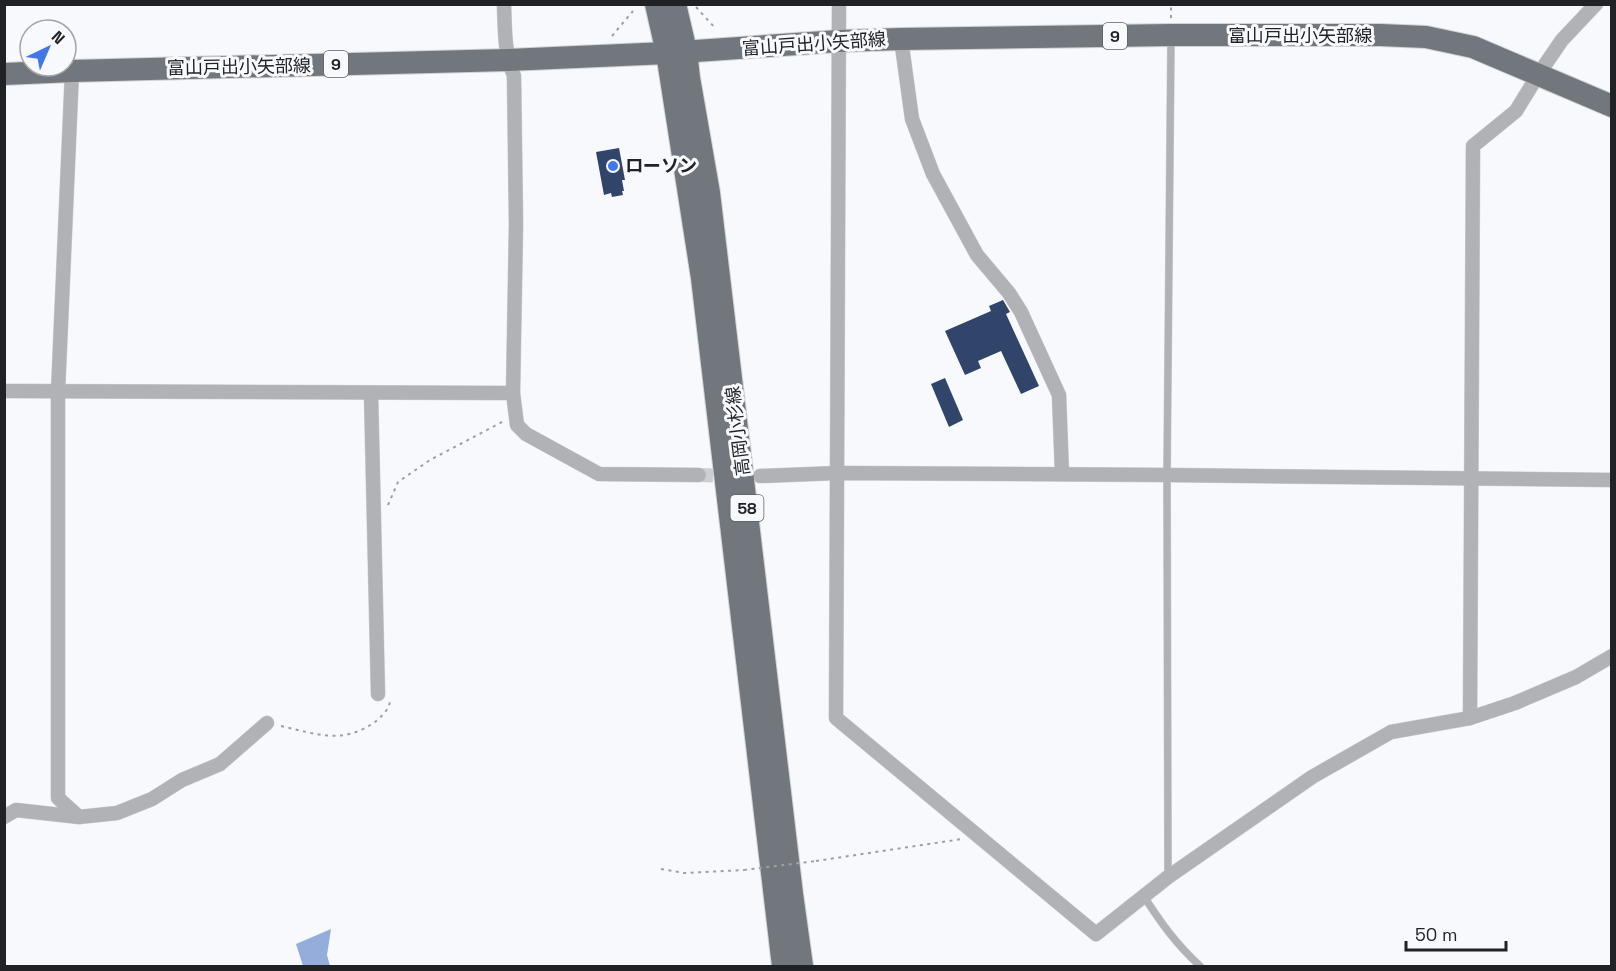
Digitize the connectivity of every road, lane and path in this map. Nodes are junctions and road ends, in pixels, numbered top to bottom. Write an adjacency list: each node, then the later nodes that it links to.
1 (504, 4): 13 (street)
2 (656, 4): 12 (main road, 高岡小杉線 / 58)
3 (839, 4): 11 (street)
4 (1596, 4): 15 (street)
5 (685, 6): 7 (path); 12 (main road, 高岡小杉線 / 58)
6 (633, 11): 10 (path)
7 (716, 29)
8 (1172, 35): 9 (main road, 富山戸出小矢部線 / 9); 15 (main road, 富山戸出小矢部線 / 9); 25 (lane)
9 (901, 39): 11 (main road, 富山戸出小矢部線 / 9); 23 (street)
10 (608, 41)
11 (839, 41): 12 (main road, 富山戸出小矢部線 / 9); 22 (street)
12 (677, 52): 13 (main road, 富山戸出小矢部線 / 9); 39 (main road, 高岡小杉線 / 58); 40 (main road, 高岡小杉線 / 58)
13 (508, 60): 14 (main road, 富山戸出小矢部線 / 9); 21 (street)
14 (78, 71)
15 (1538, 75): 17 (main road, 富山戸出小矢部線 / 9); 27 (street)
16 (72, 78): 19 (street)
17 (1611, 106)
18 (4, 391): 19 (street)
19 (58, 392): 20 (street); 34 (street)
20 (371, 393): 21 (street); 30 (street)
21 (513, 393): 24 (street)
22 (837, 473): 23 (street); 26 (street); 35 (street)
23 (1062, 474): 25 (street)
24 (699, 475)
25 (1167, 475): 27 (street); 37 (lane)
26 (760, 476)
27 (1471, 479): 28 (street); 31 (street)
28 (1611, 480)
29 (1611, 656): 31 (street)
30 (378, 694)
31 (1470, 718): 37 (street)
32 (267, 723): 34 (street)
33 (4, 817): 34 (street)
34 (79, 817)
35 (979, 837): 36 (path, bridge); 38 (street)
36 (661, 869)
37 (1168, 877): 38 (street)
38 (1143, 895): 41 (lane)
39 (783, 966)
40 (802, 966)
41 (1200, 966)

